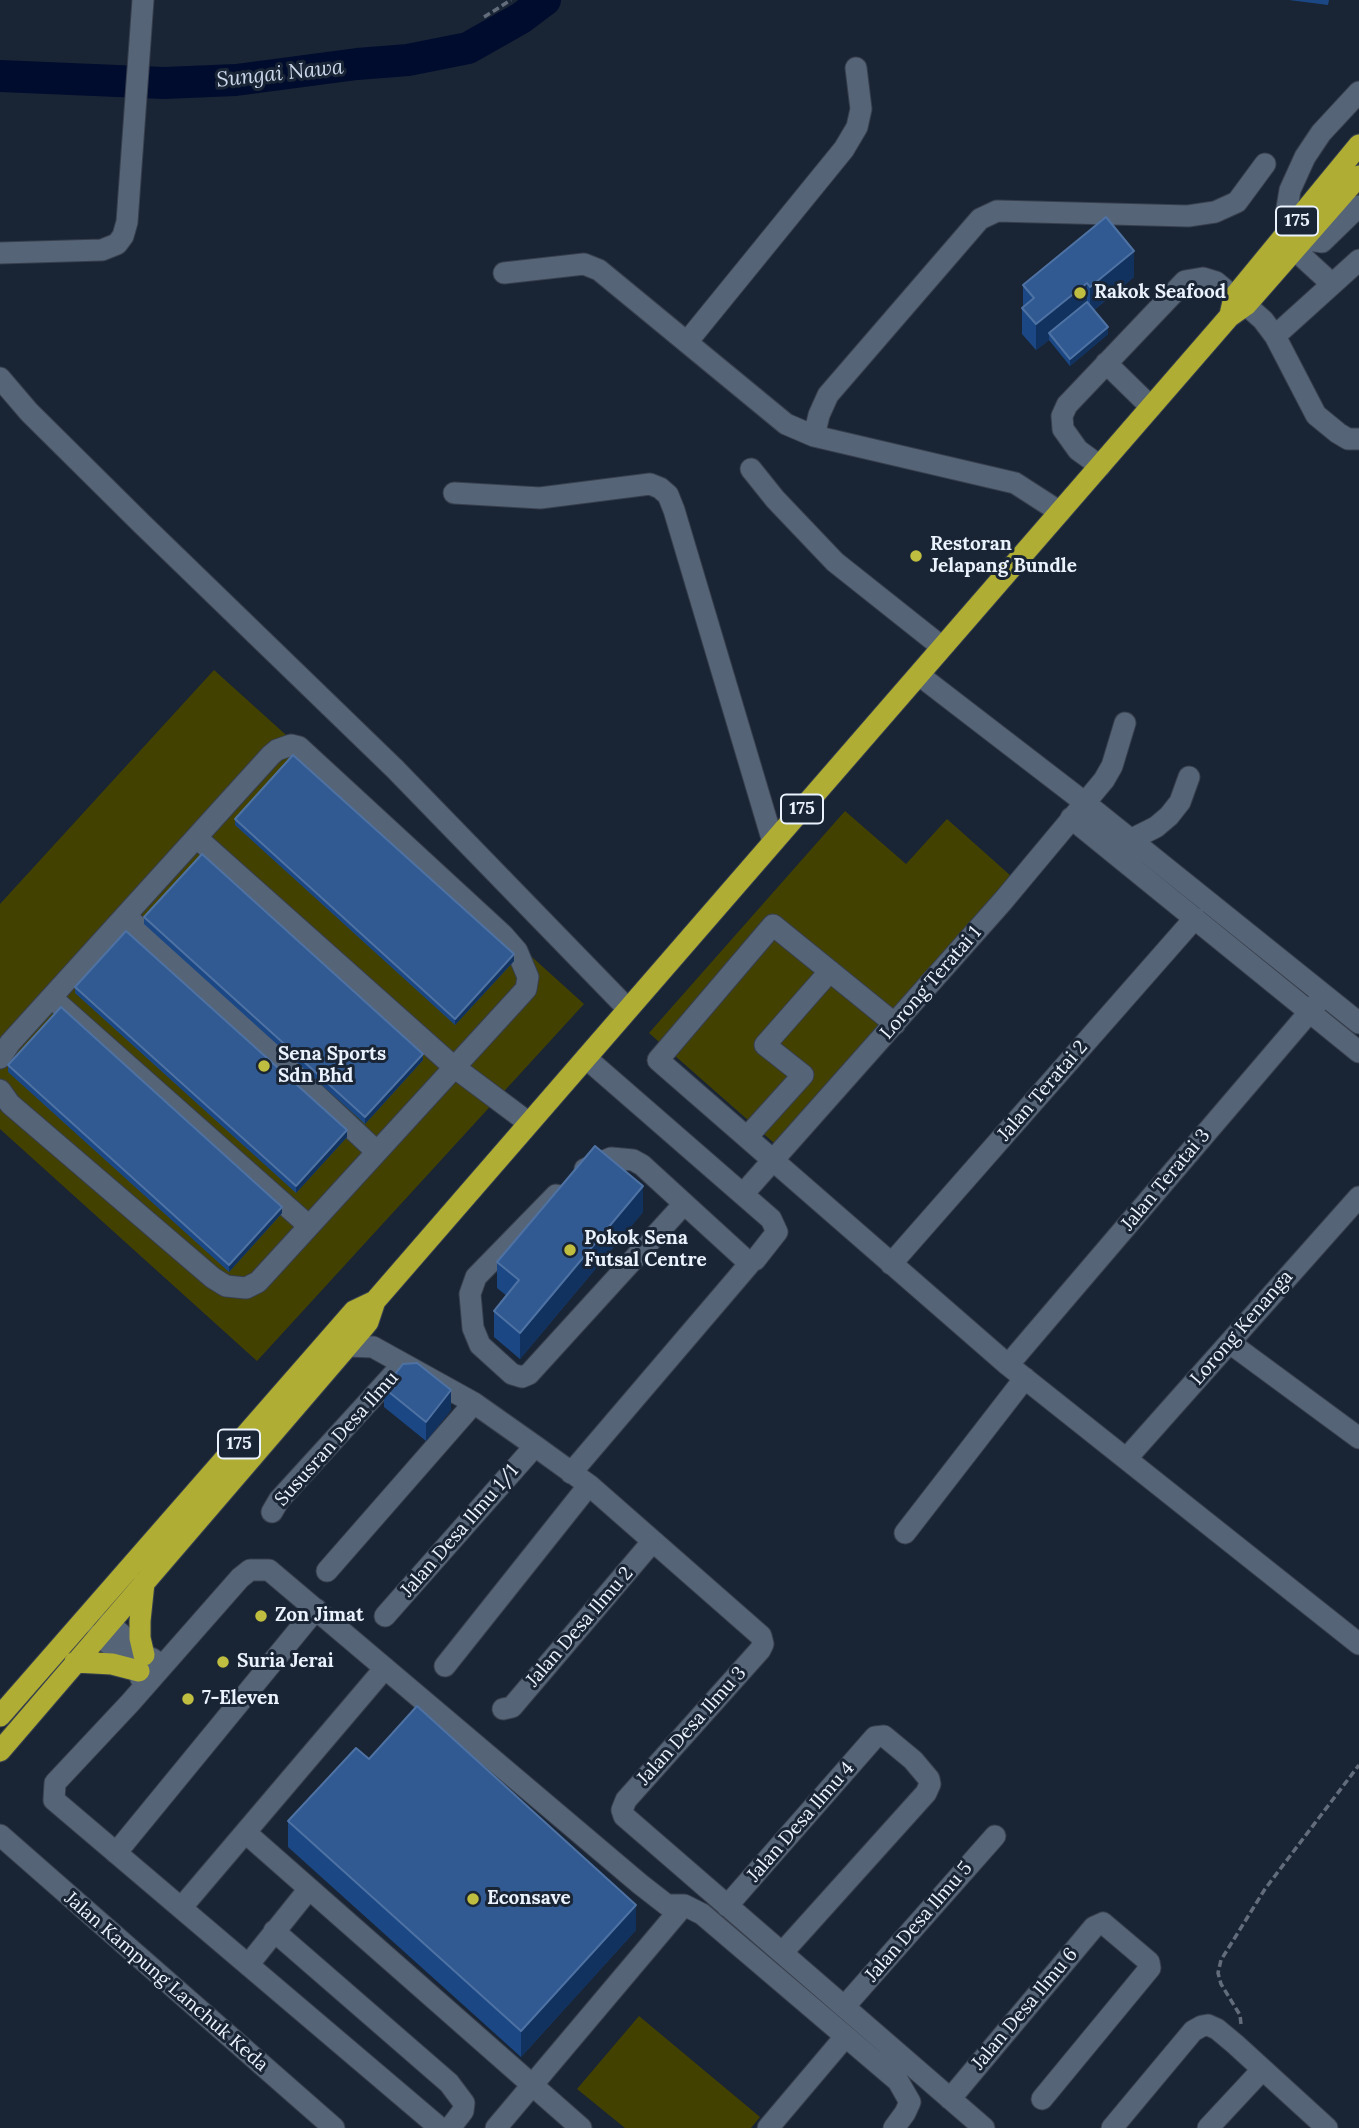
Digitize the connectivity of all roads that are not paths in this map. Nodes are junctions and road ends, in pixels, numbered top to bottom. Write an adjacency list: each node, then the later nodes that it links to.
1 (143, 0): 9 (street)
2 (856, 68): 15 (street)
3 (1359, 92): 8 (street)
4 (1359, 145): 8 (highway, 175)
5 (1265, 164): 19 (street)
6 (1359, 177): 8 (highway, 175)
7 (1359, 206): 8 (street)
8 (1298, 238): 12 (street); 13 (highway, 175)
9 (0, 253)
10 (1359, 260): 12 (street)
11 (504, 273): 15 (street)
12 (1332, 284): 14 (street)
13 (1236, 306): 14 (street); 16 (street); 18 (highway, 175)
14 (1275, 336): 20 (street)
15 (687, 342): 19 (street)
16 (1106, 363): 18 (street); 21 (street)
17 (0, 378): 38 (street)
18 (1151, 407): 21 (highway, 175)
19 (814, 436): 24 (street)
20 (1359, 439)
21 (1100, 466): 24 (highway, 175)
22 (751, 469): 25 (street)
23 (454, 493): 32 (street)
24 (1060, 512): 25 (highway, 175)
25 (942, 647): 26 (highway, 175)
26 (919, 675): 29 (street); 32 (highway, 175)
27 (1125, 723): 29 (street, Lorong Teratai 1)
28 (1189, 776): 31 (street)
29 (1078, 810): 31 (street); 34 (street); 41 (street, Lorong Teratai 1)
30 (197, 838): 33 (street); 45 (street); 45 (street)
31 (1130, 840): 36 (street)
32 (773, 842): 38 (highway, 175)
33 (126, 916): 37 (street); 49 (street)
34 (1195, 918): 39 (street); 56 (street, Jalan Teratai 2)
35 (830, 971): 41 (street); 48 (street); 48 (street)
36 (1324, 995): 39 (street, Jalan Teratai 3); 40 (street)
37 (51, 998): 43 (street); 54 (street)
38 (628, 1009): 44 (highway, 175)
39 (1308, 1012): 42 (street); 63 (street, Jalan Teratai 3)
40 (1356, 1016)
41 (895, 1024): 50 (street, Lorong Teratai 1)
42 (1359, 1052)
43 (0, 1058)
44 (586, 1058): 47 (highway, 175); 51 (street)
45 (454, 1067): 47 (street); 49 (street)
46 (0, 1090): 54 (street)
47 (529, 1124): 57 (highway, 175)
48 (747, 1137): 50 (street)
49 (376, 1151): 54 (street)
50 (774, 1161): 51 (street, Lorong Teratai 1); 56 (street)
51 (743, 1194): 55 (street)
52 (1359, 1197): 59 (street, Lorong Kenanga)
53 (684, 1204): 53 (street); 55 (street)
54 (309, 1226)
55 (752, 1261): 68 (street)
56 (891, 1264): 63 (street)
57 (375, 1301): 58 (highway, 175); 75 (highway, 175)
58 (364, 1327): 60 (highway, 175); 61 (street)
59 (1230, 1343): 65 (street); 67 (street, Lorong Kenanga)
60 (347, 1346): 61 (street); 74 (highway, 175)
61 (373, 1347): 62 (street)
62 (402, 1365): 64 (street); 70 (street, Sususran Desa Ilmu)
63 (1016, 1372): 67 (street); 71 (street, Jalan Teratai 3)
64 (474, 1404): 66 (street); 73 (street)
65 (1359, 1438)
66 (535, 1446): 68 (street); 77 (street, Jalan Desa Ilmu 1/1)
67 (1126, 1459): 80 (street)
68 (571, 1473): 69 (street)
69 (589, 1485): 72 (street); 83 (street)
70 (272, 1512)
71 (905, 1533)
72 (653, 1541): 86 (street, Jalan Desa Ilmu 2); 95 (street, Jalan Desa Ilmu 3)
73 (327, 1571)
74 (144, 1583): 78 (highway, 175); 85 (highway)
75 (107, 1594): 78 (highway); 79 (highway, 175)
76 (316, 1609): 81 (street); 84 (street); 92 (street)
77 (385, 1616)
78 (102, 1627): 79 (highway); 82 (highway, 175); 85 (street)
79 (75, 1630): 87 (highway, 175)
80 (1358, 1640)
81 (176, 1651): 85 (street); 85 (street)
82 (75, 1662): 85 (highway); 88 (highway, 175)
83 (445, 1666)
84 (385, 1668): 89 (street); 94 (street)
85 (141, 1672): 92 (street)
86 (503, 1710)
87 (0, 1716)
88 (0, 1751)
89 (246, 1833): 93 (street); 96 (street)
90 (0, 1835): 107 (street, Jalan Kampung Lanchuk Keda)
91 (995, 1836): 100 (street, Jalan Desa Ilmu 5)
92 (116, 1853): 96 (street)
93 (309, 1889): 97 (street); 103 (street)
94 (684, 1905): 101 (street); 103 (street)
95 (727, 1906): 98 (street); 98 (street, Jalan Desa Ilmu 4)
96 (181, 1908): 99 (street)
97 (274, 1931): 99 (street); 109 (street)
98 (782, 1953): 100 (street)
99 (248, 1965): 108 (street)
100 (844, 2007): 104 (street)
101 (845, 2037): 112 (street); 113 (street)
102 (1262, 2070): 106 (street); 115 (street); 116 (street)
103 (531, 2086): 110 (street); 111 (street)
104 (950, 2099): 105 (street, Jalan Desa Ilmu 6); 114 (street)
105 (1042, 2099)
106 (1316, 2124)
107 (334, 2128)
108 (440, 2128)
109 (450, 2128)
110 (496, 2128)
111 (581, 2128)
112 (768, 2128)
113 (894, 2128)
114 (984, 2128)
115 (1112, 2128)
116 (1208, 2128)

